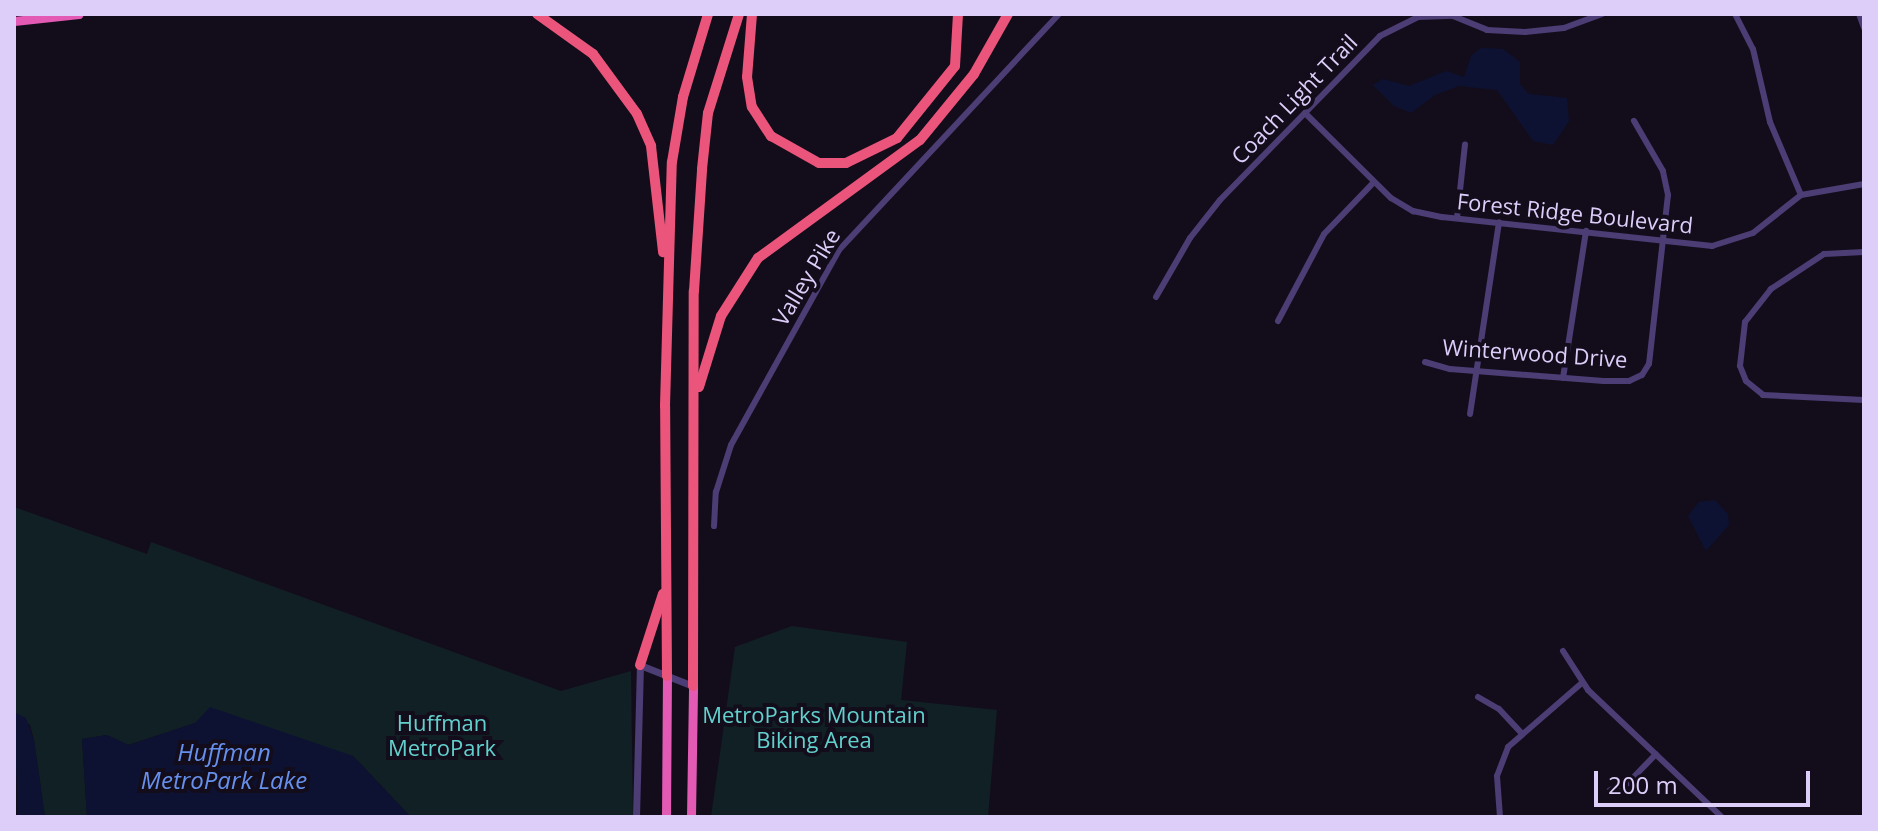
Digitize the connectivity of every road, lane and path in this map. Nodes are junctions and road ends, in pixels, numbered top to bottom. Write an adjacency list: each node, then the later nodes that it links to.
1 (79, 14): 12 (highway)
2 (537, 14): 25 (highway)
3 (708, 14): 25 (highway)
4 (739, 14): 32 (highway)
5 (752, 14): 6 (highway)
6 (958, 14)
7 (1008, 14): 32 (highway)
8 (1059, 14): 34 (street, Valley Pike)
9 (1602, 14): 14 (street, Coach Light Trail)
10 (1735, 14): 19 (street)
11 (1859, 14): 13 (street)
12 (14, 21)
13 (1864, 28)
14 (1305, 113): 17 (street, Forest Ridge Boulevard); 26 (street, Coach Light Trail)
15 (1634, 121): 23 (street)
16 (1465, 144): 20 (street)
17 (1374, 182): 20 (street, Forest Ridge Boulevard); 27 (street)
18 (1864, 184): 19 (street, Forest Ridge Boulevard)
19 (1801, 195): 23 (street, Forest Ridge Boulevard)
20 (1457, 218): 21 (street, Forest Ridge Boulevard)
21 (1499, 222): 22 (street, Forest Ridge Boulevard); 29 (street)
22 (1586, 231): 23 (street, Forest Ridge Boulevard); 30 (street)
23 (1665, 240): 30 (street, Winterwood Drive)
24 (1864, 252): 31 (street)
25 (666, 291): 35 (highway)
26 (1156, 297)
27 (1278, 321)
28 (1425, 362): 29 (street, Winterwood Drive)
29 (1474, 371): 30 (street, Winterwood Drive); 33 (street)
30 (1563, 378)
31 (1864, 400)
32 (694, 408): 40 (highway)
33 (1470, 414)
34 (714, 526)
35 (667, 581): 37 (highway); 38 (highway)
36 (1563, 651): 39 (street)
37 (640, 665): 38 (street); 45 (street)
38 (667, 676): 40 (street); 46 (highway)
39 (1582, 683): 42 (street); 43 (street)
40 (693, 686): 47 (highway)
41 (1478, 697): 42 (street)
42 (1521, 733): 48 (street)
43 (1656, 754): 44 (street); 49 (street)
44 (1610, 790)
45 (636, 817)
46 (666, 817)
47 (691, 817)
48 (1500, 817)
49 (1722, 817)

